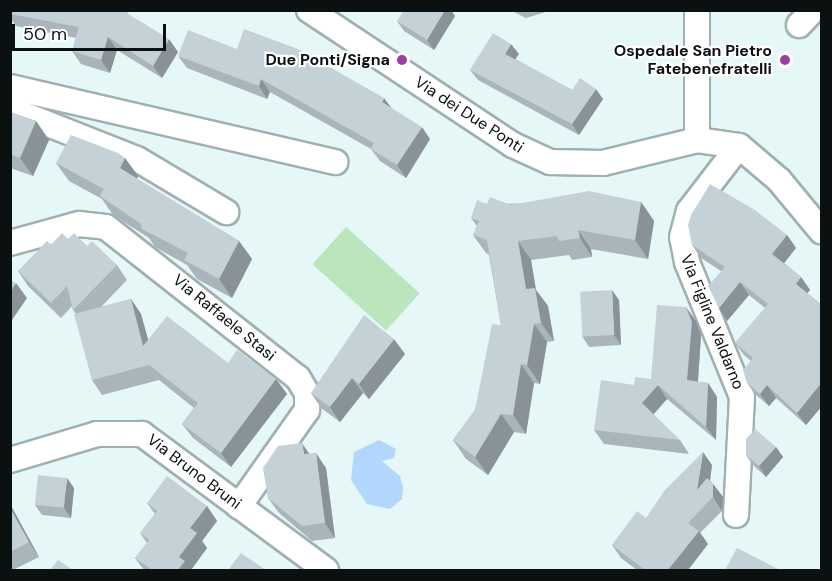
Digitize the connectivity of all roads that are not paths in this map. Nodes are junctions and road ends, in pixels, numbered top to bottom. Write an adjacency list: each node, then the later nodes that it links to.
1 (309, 10): 5 (street, Via dei Due Ponti)
2 (697, 10): 5 (street)
3 (10, 87): 7 (street)
4 (10, 109): 8 (street)
5 (697, 140): 6 (street, Via dei Due Ponti)
6 (739, 146): 9 (street); 13 (street, Via Figline Valdarno)
7 (335, 162)
8 (226, 212)
9 (822, 231)
10 (10, 243): 12 (street, Via Raffaele Stasi)
11 (10, 460): 12 (street, Via Bruno Bruni)
12 (239, 506): 14 (street, Via Bruno Bruni)
13 (736, 515)
14 (326, 570)

